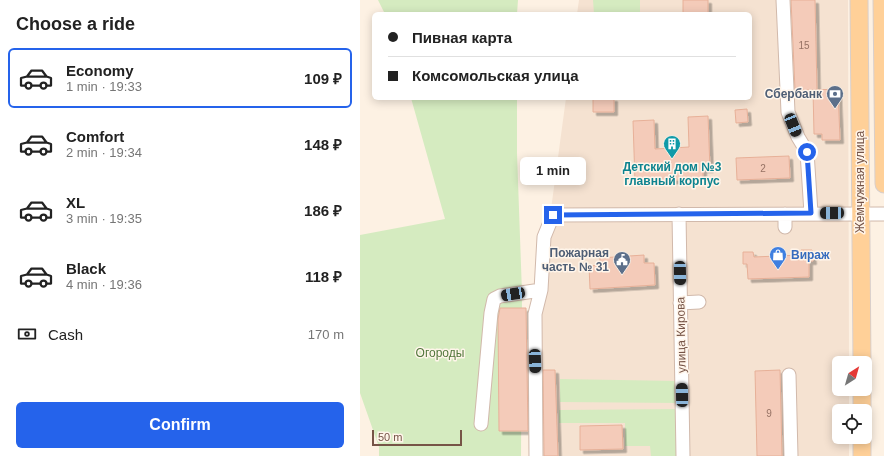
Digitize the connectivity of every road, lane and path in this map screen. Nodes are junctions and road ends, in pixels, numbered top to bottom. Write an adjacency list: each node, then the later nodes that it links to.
1 (783, 0): 6 (street)
2 (859, 0): 9 (main road, Жемчужная улица)
3 (882, 0): 4 (main road, Жемчужная улица)
4 (884, 98): 5 (main road, Жемчужная улица)
5 (884, 184)
6 (811, 213): 8 (street); 9 (street)
7 (678, 214): 8 (street); 12 (street); 14 (street, улица Кирова)
8 (785, 214): 11 (street)
9 (860, 214): 10 (street); 15 (main road, Жемчужная улица)
10 (884, 214)
11 (785, 227)
12 (541, 290): 17 (street); 19 (street)
13 (699, 302): 14 (street)
14 (680, 303): 20 (street, улица Кирова)
15 (862, 356)
16 (789, 375): 21 (street)
17 (482, 424)
18 (862, 444): 22 (main road)
19 (536, 456)
20 (682, 456)
21 (791, 456)
22 (862, 456)

